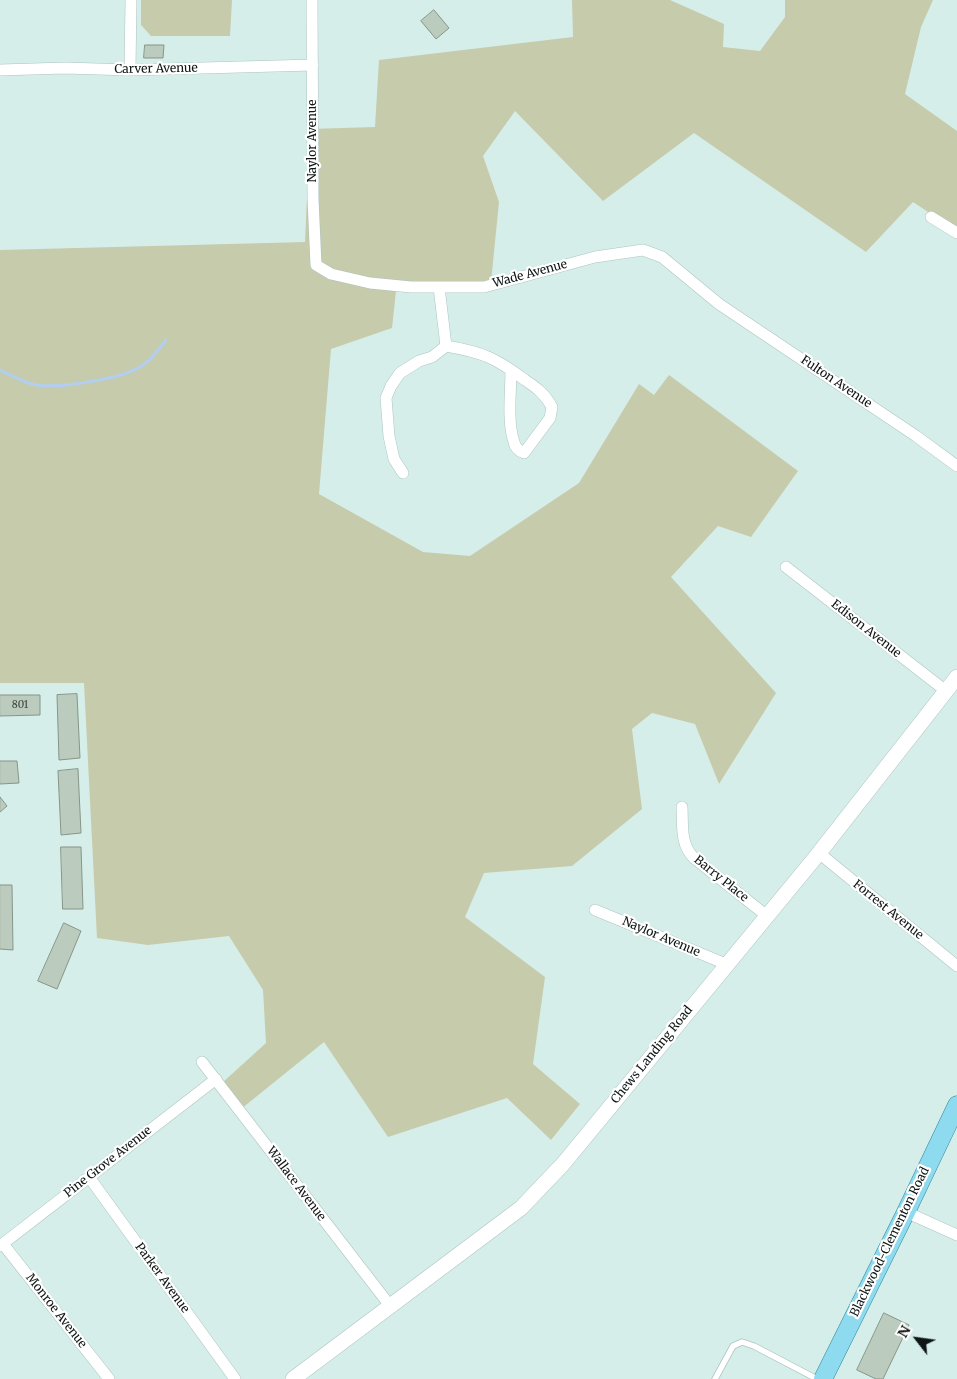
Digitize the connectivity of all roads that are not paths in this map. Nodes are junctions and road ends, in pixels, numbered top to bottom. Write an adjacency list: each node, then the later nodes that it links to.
1 (131, 0): 5 (street)
2 (312, 0): 3 (street, Naylor Avenue)
3 (313, 64): 5 (street, Carver Avenue); 8 (street, Naylor Avenue)
4 (0, 70): 5 (street, Carver Avenue)
5 (130, 70)
6 (931, 217): 7 (street)
7 (957, 233)
8 (331, 274): 9 (street, Wade Avenue)
9 (439, 287): 10 (street, Wade Avenue); 11 (street)
10 (713, 299): 13 (street, Fulton Avenue)
11 (446, 346): 12 (street); 14 (street)
12 (511, 370): 12 (street)
13 (957, 466)
14 (402, 473)
15 (786, 567): 17 (street, Edison Avenue)
16 (957, 677): 17 (street, Chews Landing Road)
17 (946, 691): 19 (street, Chews Landing Road)
18 (682, 807): 21 (street, Barry Place)
19 (819, 853): 21 (street, Chews Landing Road); 23 (street, Forrest Avenue)
20 (595, 910): 22 (street, Naylor Avenue)
21 (767, 916): 22 (street, Chews Landing Road)
22 (726, 964): 31 (street, Chews Landing Road)
23 (957, 966)
24 (202, 1062): 25 (street, Wallace Avenue)
25 (216, 1079): 27 (street, Pine Grove Avenue); 31 (street, Wallace Avenue)
26 (956, 1107): 28 (main road, Blackwood-Clementon Road)
27 (89, 1177): 30 (street, Pine Grove Avenue); 34 (street, Parker Avenue)
28 (906, 1212): 29 (street); 32 (main road, Blackwood-Clementon Road)
29 (957, 1235)
30 (2, 1245): 33 (street, Monroe Avenue)
31 (390, 1306): 35 (street, Chews Landing Road)
32 (825, 1378): 36 (lane)
33 (109, 1379)
34 (235, 1379)
35 (293, 1379)
36 (715, 1379)

